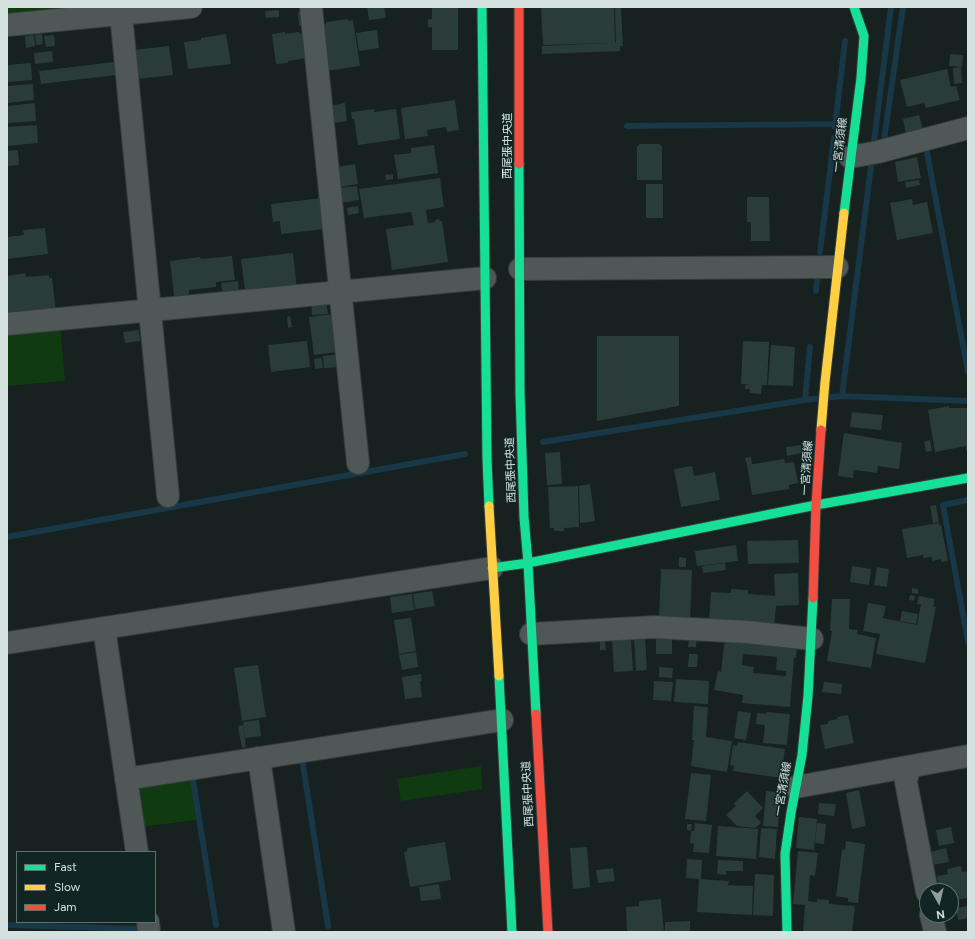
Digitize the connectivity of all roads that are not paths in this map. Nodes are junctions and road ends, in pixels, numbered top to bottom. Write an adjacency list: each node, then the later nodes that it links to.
1 (191, 7): 6 (street)
2 (311, 7): 13 (street)
3 (482, 7): 12 (main road, 西尾張中央道)
4 (519, 7): 11 (main road, 西尾張中央道)
5 (854, 7): 9 (main road, 一宮清須線)
6 (121, 14): 7 (street); 14 (street)
7 (7, 25)
8 (968, 128): 9 (street)
9 (850, 157): 10 (main road, 一宮清須線)
10 (837, 267): 11 (street); 19 (main road, 一宮清須線)
11 (520, 269): 20 (main road, 西尾張中央道)
12 (485, 278): 13 (street); 21 (main road, 西尾張中央道)
13 (340, 292): 14 (street); 16 (street)
14 (150, 310): 15 (street); 18 (street)
15 (7, 324)
16 (358, 462)
17 (968, 478): 19 (main road)
18 (168, 496)
19 (816, 505): 20 (main road); 24 (main road, 一宮清須線)
20 (528, 563): 21 (main road); 23 (main road, 西尾張中央道)
21 (492, 568): 22 (street); 26 (main road, 西尾張中央道)
22 (104, 628): 25 (street); 30 (street)
23 (531, 634): 24 (street); 36 (main road, 西尾張中央道)
24 (812, 639): 31 (main road, 一宮清須線)
25 (7, 643)
26 (502, 720): 28 (street); 35 (main road, 西尾張中央道)
27 (968, 756): 29 (street)
28 (259, 758): 30 (street); 34 (street)
29 (910, 767): 31 (street); 33 (street)
30 (126, 778): 32 (street)
31 (796, 787): 37 (main road, 一宮清須線)
32 (137, 851)
33 (925, 883)
34 (284, 932)
35 (512, 932)
36 (548, 932)
37 (787, 932)

